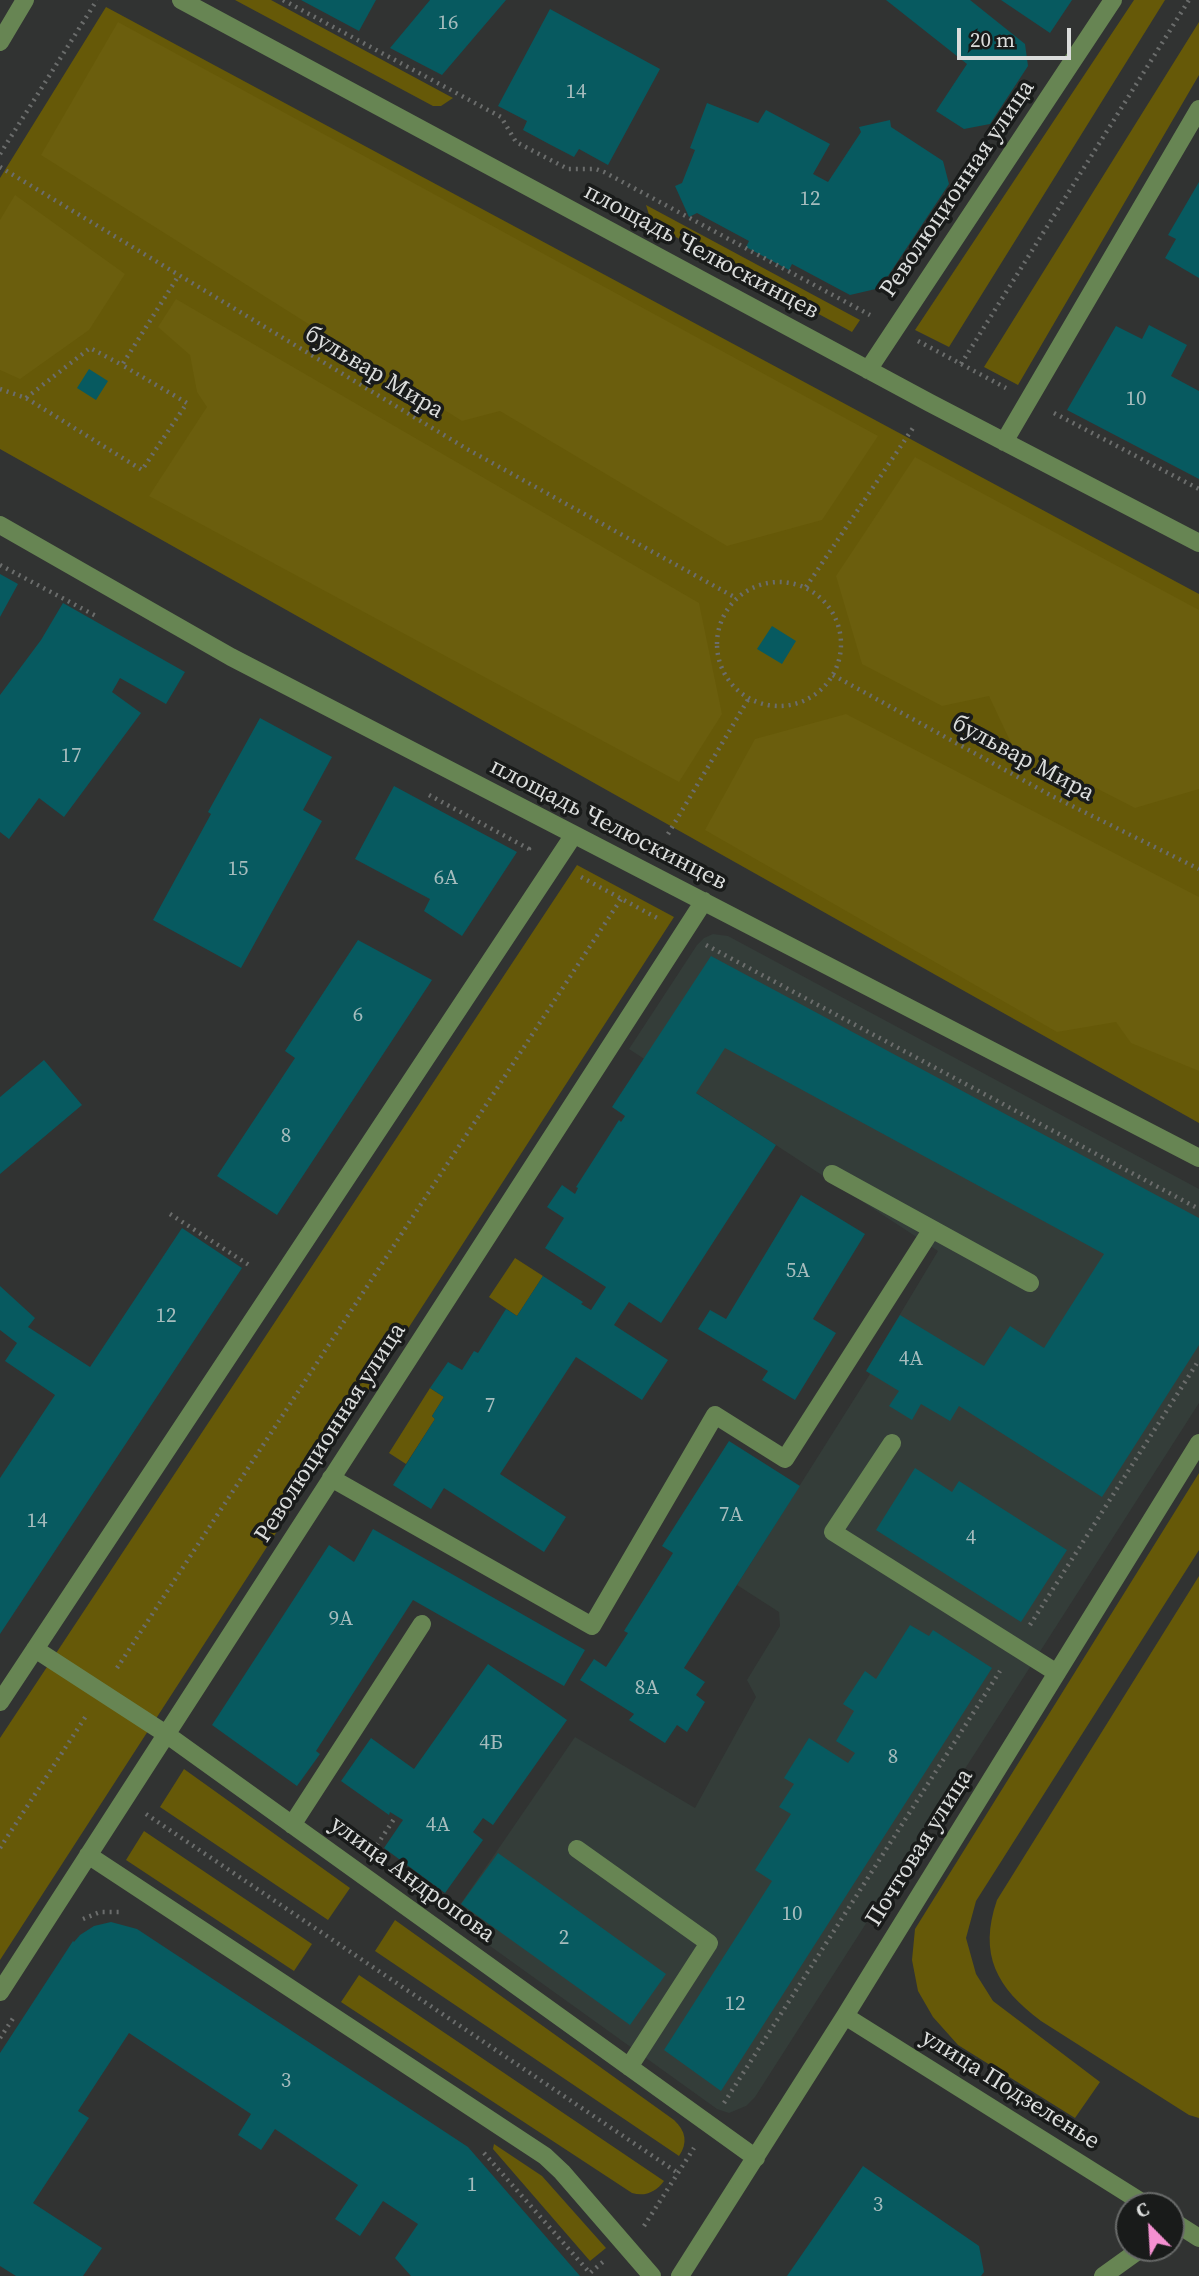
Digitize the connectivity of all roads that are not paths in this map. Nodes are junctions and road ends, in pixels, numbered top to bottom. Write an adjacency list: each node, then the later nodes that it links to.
1 (26, 0): 4 (street)
2 (181, 0): 6 (street, площадь Челюскинцев)
3 (1113, 0): 6 (street, Революционная улица)
4 (0, 42)
5 (1199, 109): 7 (street)
6 (868, 370): 7 (street, площадь Челюскинцев)
7 (1004, 442): 9 (street, площадь Челюскинцев)
8 (0, 525): 10 (street, площадь Челюскинцев)
9 (1199, 543)
10 (573, 836): 11 (street, площадь Челюскинцев); 20 (street)
11 (705, 901): 12 (street, площадь Челюскинцев); 18 (street, Революционная улица)
12 (1199, 1158)
13 (832, 1174): 14 (street)
14 (932, 1229): 15 (street); 18 (street)
15 (1030, 1283)
16 (892, 1443): 21 (street)
17 (1199, 1443): 21 (street, Почтовая улица)
18 (331, 1478): 23 (street, Революционная улица)
19 (422, 1624): 24 (street)
20 (35, 1649): 22 (street); 23 (street, улица Андропова)
21 (1057, 1673): 28 (street, Почтовая улица)
22 (0, 1702)
23 (166, 1734): 24 (street, улица Андропова); 26 (street, Революционная улица)
24 (292, 1825): 29 (street, улица Андропова)
25 (578, 1849): 29 (street)
26 (88, 1855): 27 (street, Революционная улица); 33 (street)
27 (0, 1992)
28 (845, 2016): 30 (street, Почтовая улица); 31 (street, улица Подзеленье)
29 (629, 2067): 30 (street, улица Андропова)
30 (755, 2158): 34 (street, Почтовая улица)
31 (1126, 2192)
32 (1122, 2262): 35 (street)
33 (652, 2276)
34 (680, 2276)
35 (1103, 2276)

